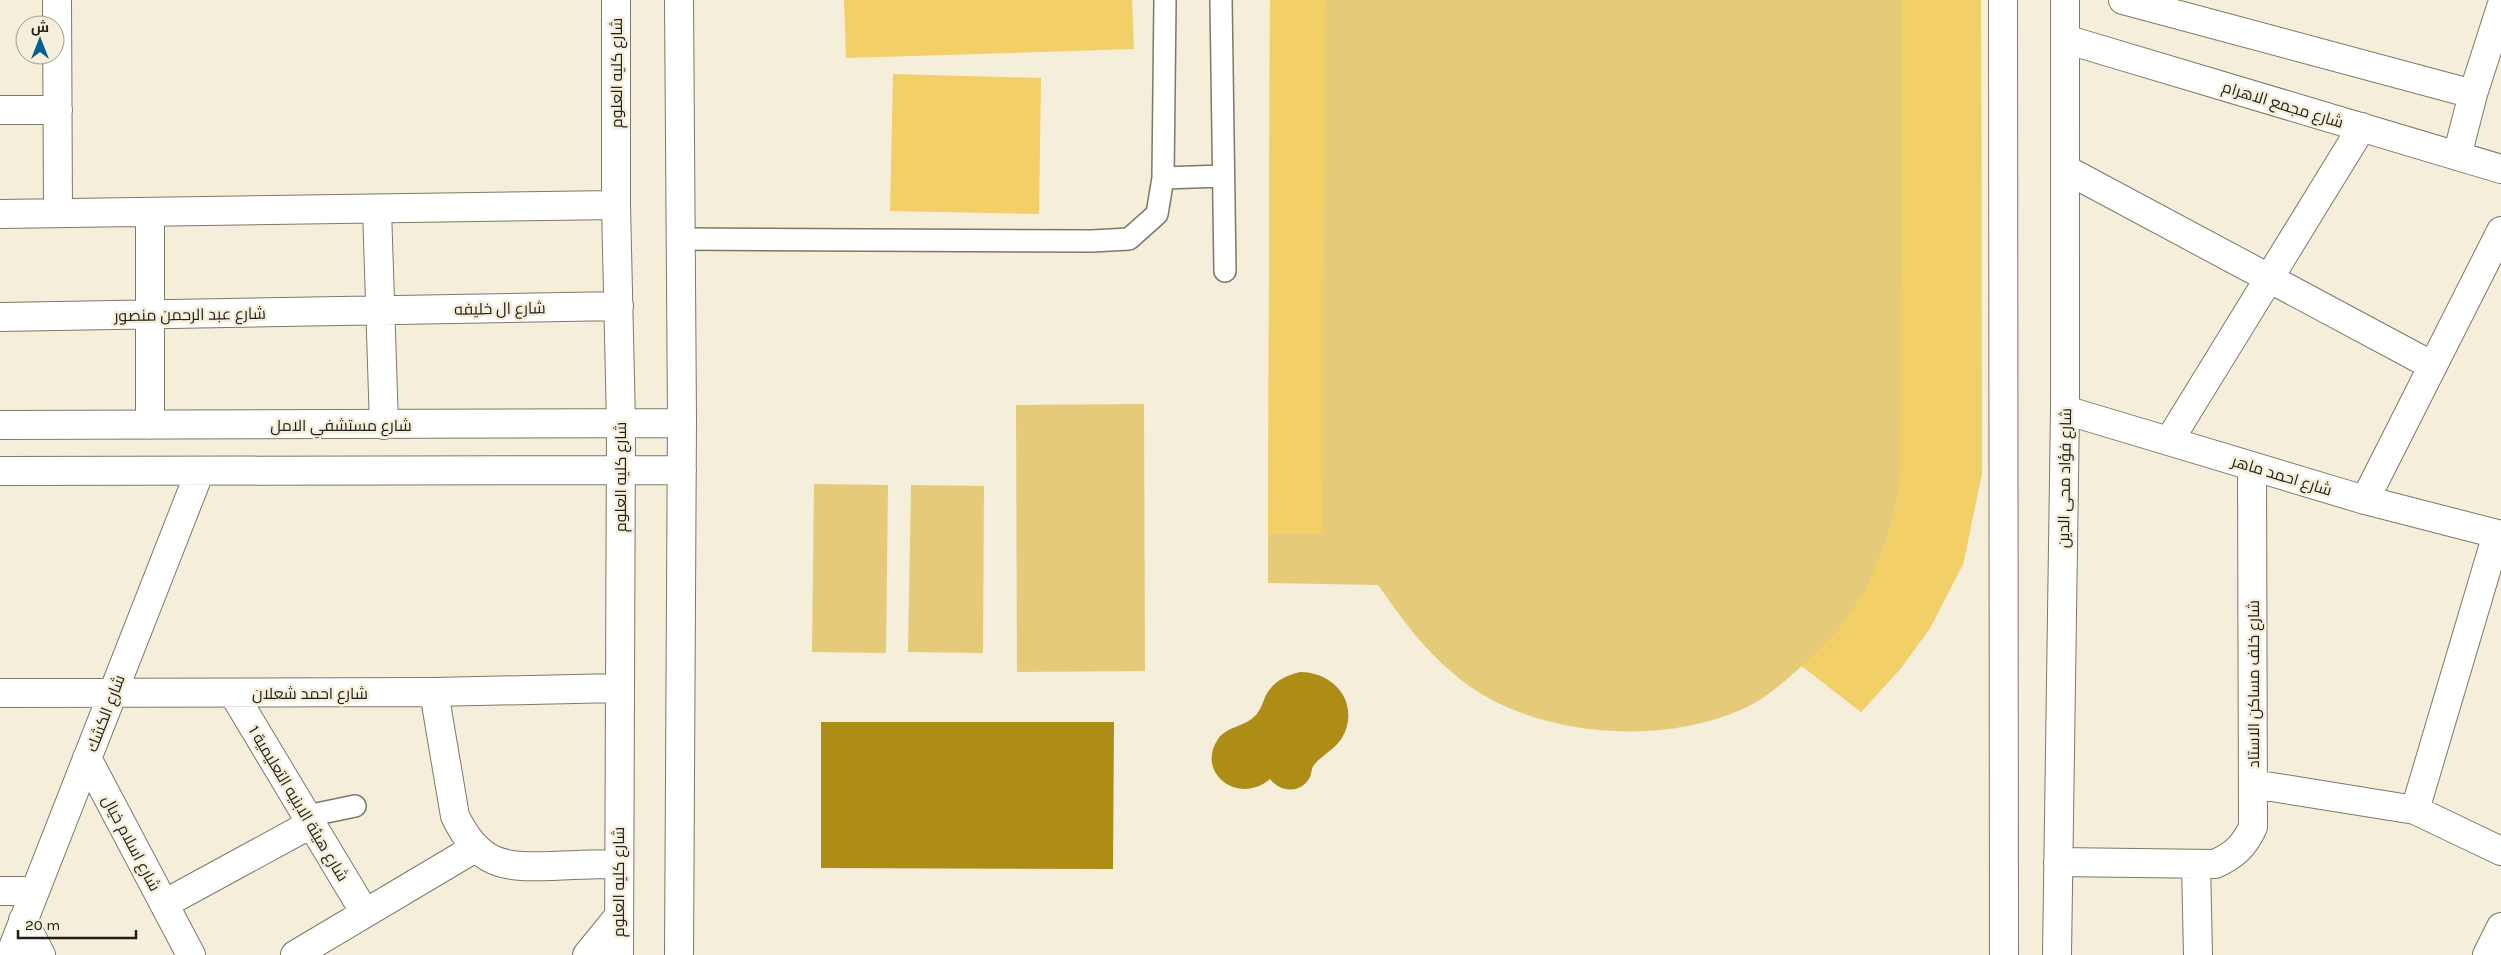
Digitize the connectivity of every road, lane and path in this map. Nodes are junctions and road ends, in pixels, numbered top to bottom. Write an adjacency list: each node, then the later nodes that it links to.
1 (57, 0): 13 (street)
2 (616, 0): 20 (street, شارع كليه العلوم)
3 (679, 0): 26 (street)
4 (1164, 0): 19 (lane)
5 (1221, 0): 18 (lane)
6 (2003, 0): 77 (street)
7 (2065, 0): 10 (street, شارع فؤاد محى الدين)
8 (2124, 0): 11 (street)
9 (2500, 11): 11 (street)
10 (2065, 39): 14 (street, شارع مجمع الاهرام); 16 (street, شارع فؤاد محى الدين)
11 (2473, 94): 15 (street)
12 (0, 110): 13 (street)
13 (58, 110): 23 (street)
14 (2362, 127): 15 (street, شارع مجمع الاهرام); 28 (street)
15 (2457, 156): 17 (street, شارع مجمع الاهرام)
16 (2065, 169): 28 (street); 34 (street, شارع فؤاد محى الدين)
17 (2501, 169)
18 (1224, 176): 19 (lane); 27 (lane)
19 (1163, 178): 26 (lane)
20 (616, 206): 21 (street); 29 (street, شارع كليه العلوم)
21 (377, 209): 22 (street); 30 (street)
22 (150, 212): 23 (street); 31 (street)
23 (58, 213): 24 (street)
24 (0, 214)
25 (2501, 231): 33 (street)
26 (681, 239): 36 (street)
27 (1225, 271)
28 (2269, 278): 33 (street); 40 (street)
29 (619, 306): 30 (street, شارع ال خليفه); 35 (street, شارع كليه العلوم)
30 (380, 310): 31 (street, شارع عبد الرحمن منصور); 38 (street)
31 (150, 314): 32 (street, شارع عبد الرحمن منصور); 37 (street)
32 (0, 317)
33 (2433, 366): 46 (street)
34 (2065, 410): 40 (street, شارع احمد ماهر); 60 (street, شارع فؤاد محى الدين)
35 (621, 423): 36 (street, شارع مستشفي الامل); 38 (street, شارع مستشفي الامل); 42 (street, شارع كليه العلوم)
36 (682, 423): 43 (street)
37 (150, 425): 38 (street, شارع مستشفي الامل); 39 (street, شارع مستشفي الامل)
38 (384, 425)
39 (0, 426)
40 (2169, 441): 41 (street, شارع احمد ماهر)
41 (2252, 467): 46 (street, شارع احمد ماهر); 54 (street, شارع خلف مساكن الاستاد)
42 (621, 470): 43 (street); 45 (street); 48 (street, شارع كليه العلوم)
43 (682, 470): 70 (street)
44 (0, 471): 45 (street)
45 (200, 471): 52 (street, شارع الكشك)
46 (2365, 500): 47 (street, شارع احمد ماهر)
47 (2499, 534): 56 (street)
48 (619, 688): 49 (street, شارع احمد شعلان); 61 (street, شارع كليه العلوم)
49 (434, 692): 51 (street, شارع احمد شعلان); 58 (street)
50 (0, 693): 52 (street, شارع احمد شعلان)
51 (233, 693): 52 (street, شارع احمد شعلان); 57 (street, شارع هيئة الابنيه التعليمية 1)
52 (112, 694): 53 (street, شارع الكشك)
53 (87, 758): 64 (street, شارع الكشك); 65 (street, شارع اسلام خيال)
54 (2253, 784): 56 (street); 62 (street, شارع خلف مساكن الاستاد)
55 (355, 806): 57 (lane)
56 (2415, 810): 59 (street)
57 (309, 820): 65 (street); 66 (street, شارع هيئة الابنيه التعليمية 1)
58 (475, 848): 61 (street); 66 (street)
59 (2501, 851)
60 (2058, 862): 62 (street, شارع خلف مساكن الاستاد); 78 (street, شارع فؤاد محى الدين)
61 (618, 864): 67 (street, شارع كليه العلوم)
62 (2196, 864): 79 (street)
63 (0, 891): 64 (street)
64 (34, 891): 68 (street, شارع الكشك)
65 (164, 904): 73 (street, شارع اسلام خيال)
66 (365, 914): 74 (street)
67 (618, 917): 75 (street); 76 (street, شارع كليه العلوم)
68 (23, 920): 71 (street, شارع الكشك); 72 (street)
69 (2501, 927): 80 (street)
70 (684, 951)
71 (10, 955)
72 (41, 955)
73 (191, 955)
74 (295, 955)
75 (587, 955)
76 (619, 955)
77 (2004, 955)
78 (2056, 955)
79 (2198, 955)
80 (2487, 955)

